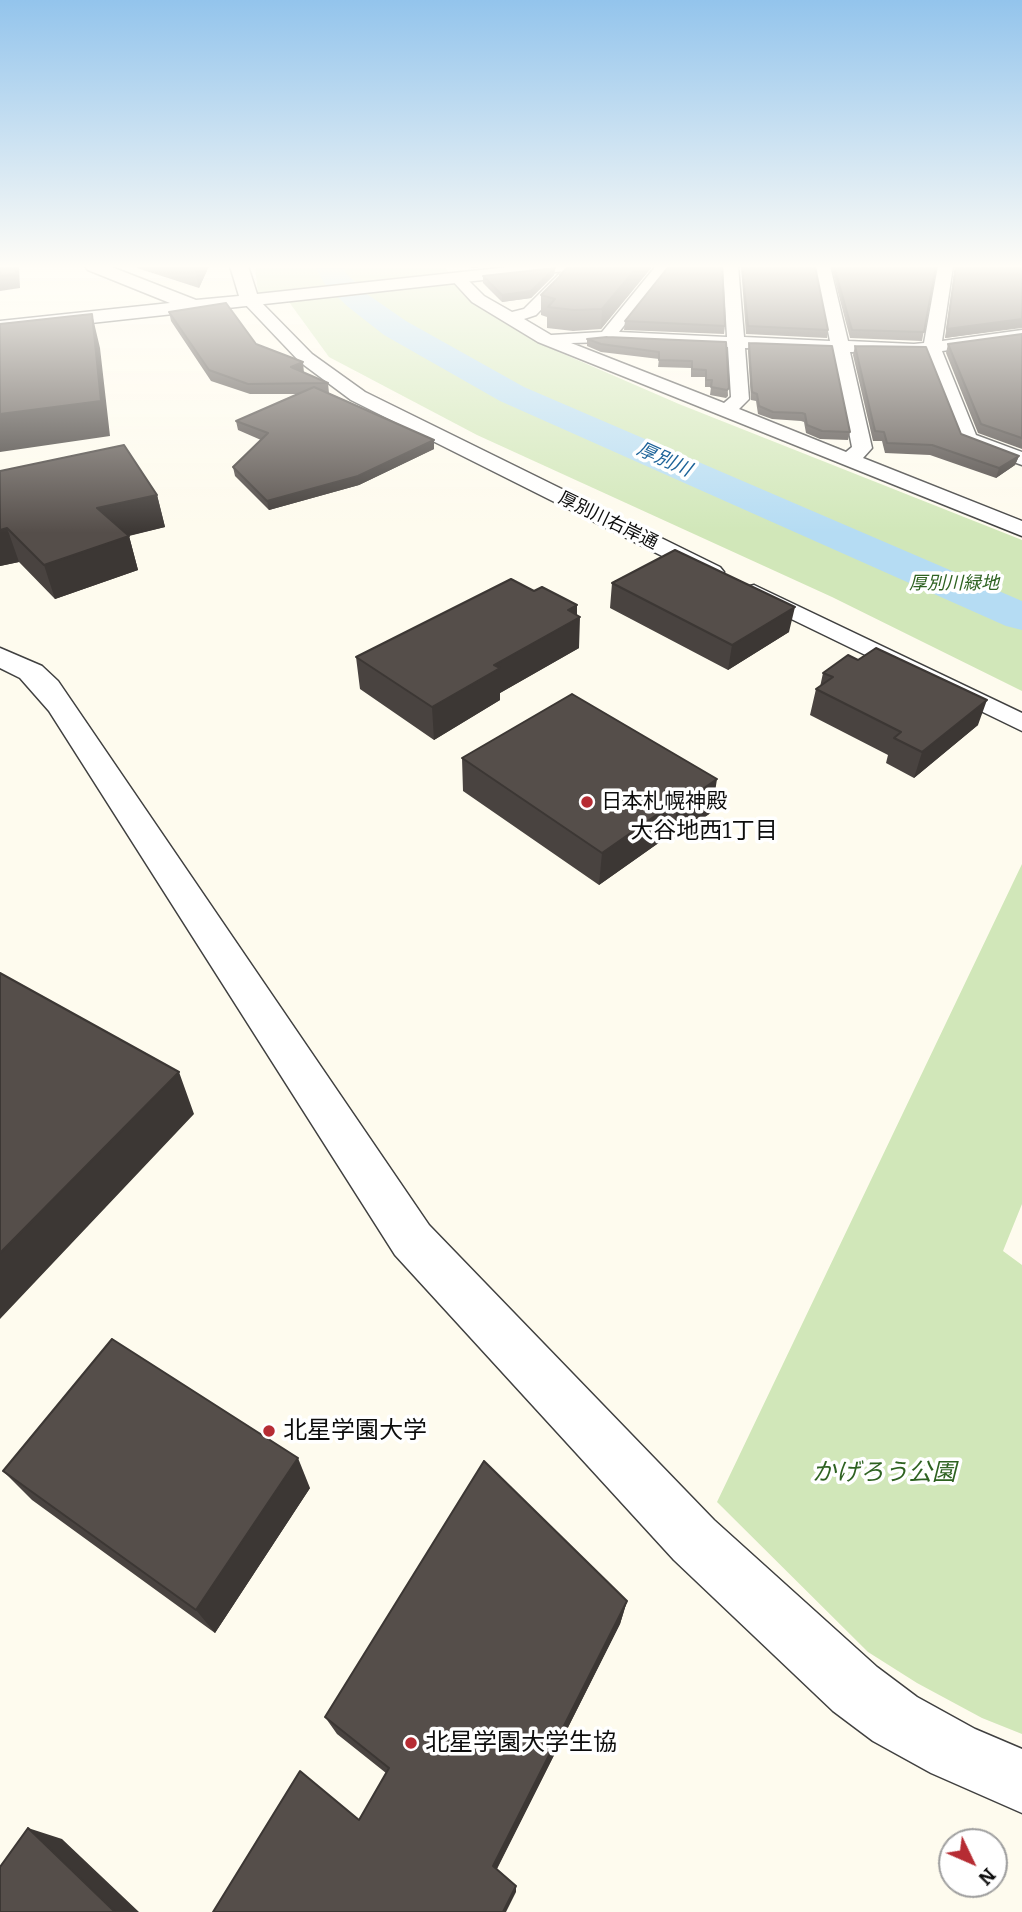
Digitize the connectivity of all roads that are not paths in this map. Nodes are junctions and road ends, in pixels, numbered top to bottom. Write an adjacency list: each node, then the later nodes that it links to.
1 (303, 355): 13 (street, 厚別川右岸通)
2 (586, 355): 7 (street)
3 (649, 355): 7 (street)
4 (736, 355): 8 (street)
5 (842, 355): 9 (street)
6 (935, 355): 10 (street)
7 (631, 374): 8 (street)
8 (725, 412): 9 (street)
9 (849, 460): 11 (street)
10 (1022, 460)
11 (1022, 529)
12 (0, 657): 14 (street)
13 (1022, 723)
14 (1022, 1781)

